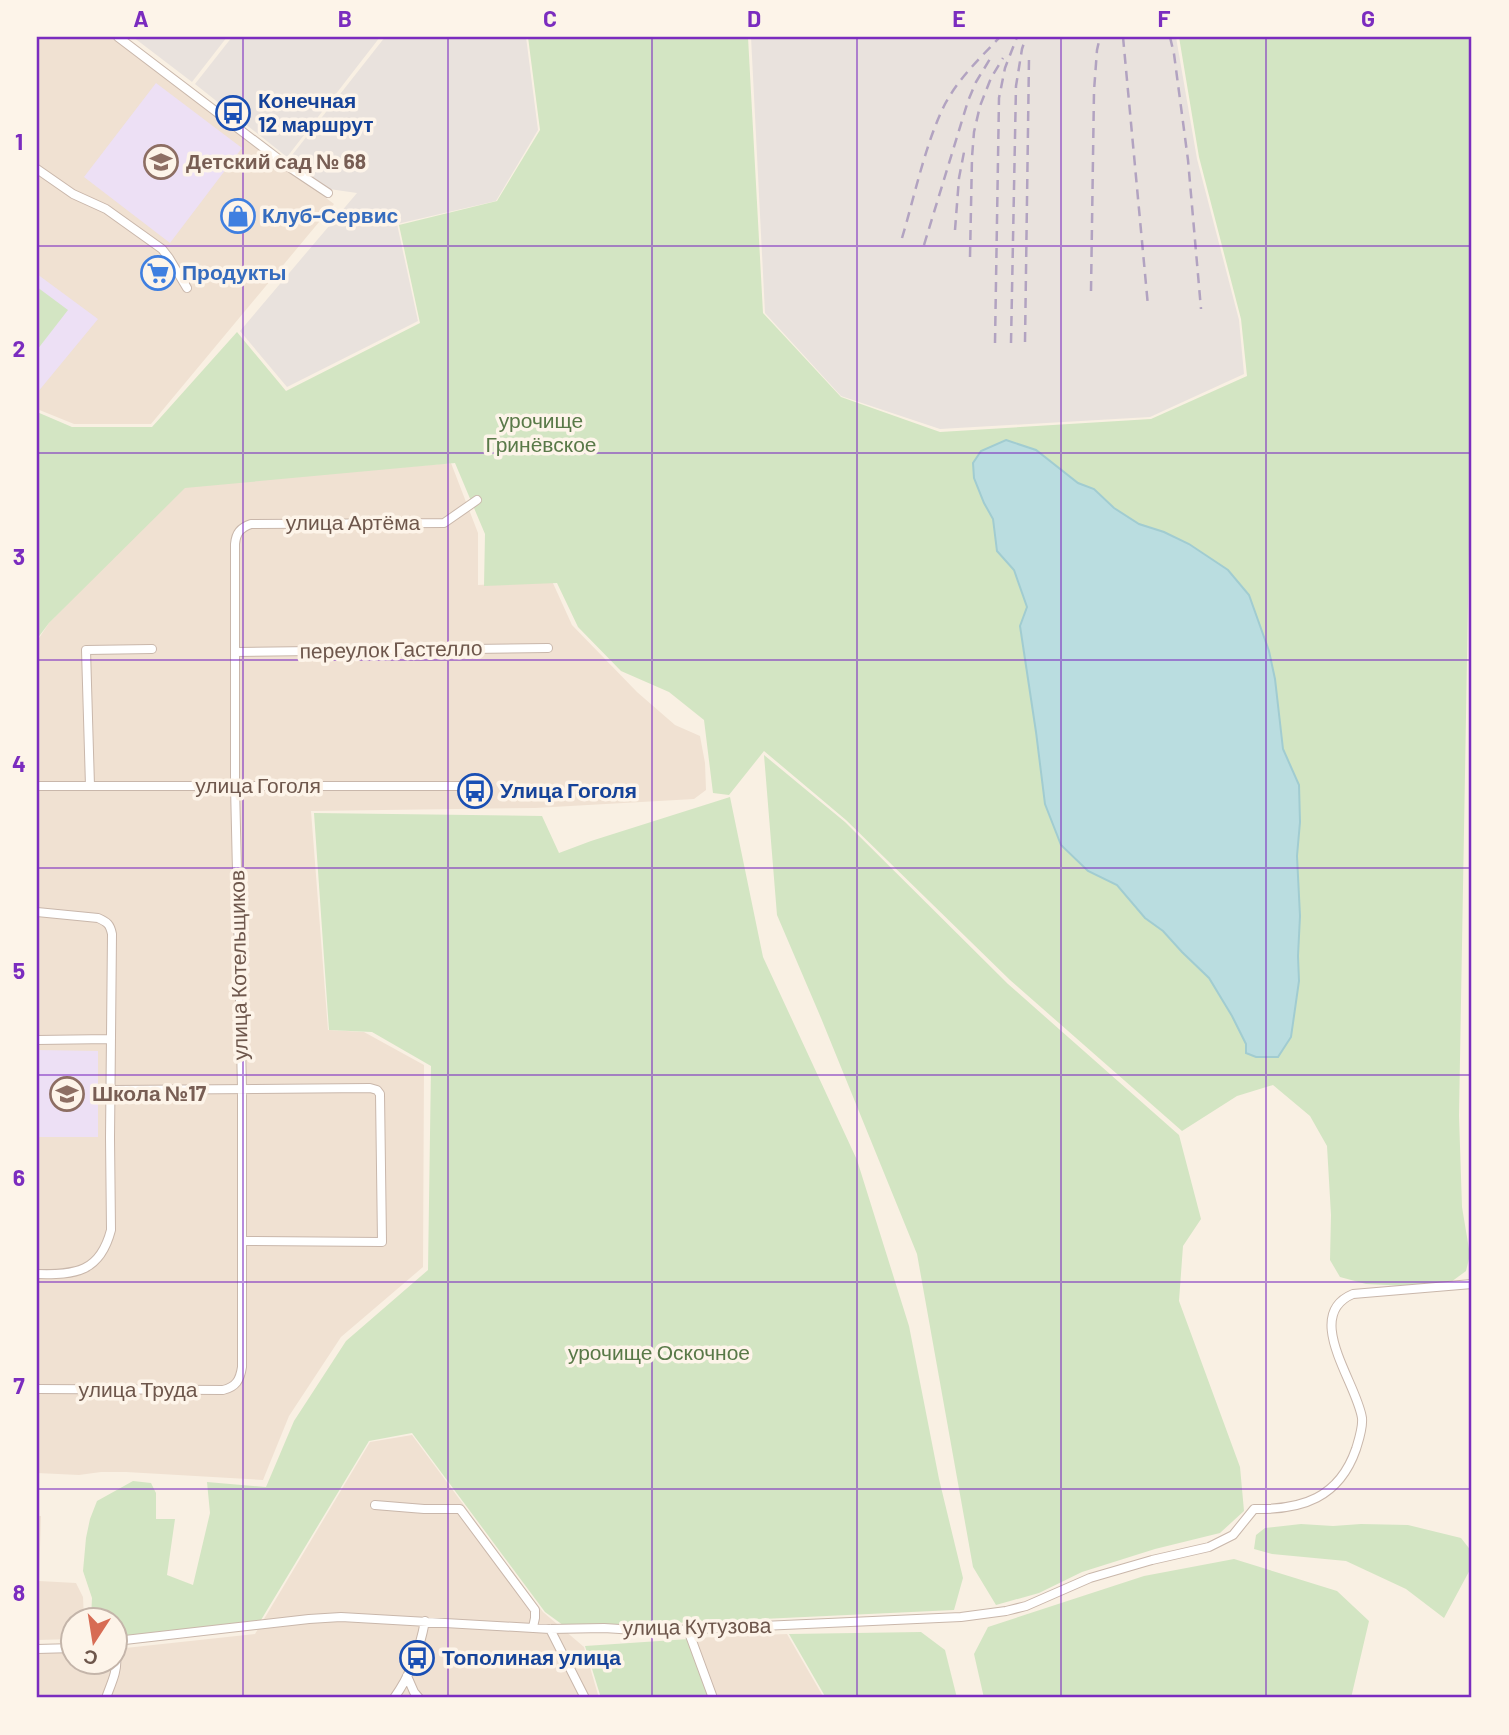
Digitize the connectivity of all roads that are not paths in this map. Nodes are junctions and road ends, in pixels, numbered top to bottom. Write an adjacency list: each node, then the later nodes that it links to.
1 (118, 37): 3 (street)
2 (37, 169): 4 (street)
3 (328, 193)
4 (187, 288)
5 (477, 500): 6 (street, улица Артёма)
6 (235, 544): 9 (street, улица Котельщиков)
7 (548, 648): 9 (street, переулок Гастелло)
8 (152, 649): 11 (street)
9 (235, 652): 12 (street, улица Котельщиков)
10 (37, 786): 11 (street, улица Гоголя)
11 (90, 786): 12 (street, улица Гоголя)
12 (235, 786): 13 (street, улица Гоголя); 17 (street, улица Котельщиков)
13 (479, 786)
14 (37, 912): 16 (street)
15 (37, 1040): 16 (street)
16 (110, 1040): 18 (street)
17 (242, 1088): 18 (street); 19 (street, улица Котельщиков); 19 (street)
18 (110, 1090): 20 (street)
19 (242, 1241): 22 (street, улица Котельщиков)
20 (37, 1274)
21 (1472, 1284): 28 (street, улица Кутузова)
22 (236, 1384): 23 (street, улица Труда)
23 (37, 1389)
24 (375, 1505): 26 (street)
25 (425, 1621): 26 (street, улица Кутузова); 29 (street, улица Кутузова); 33 (street)
26 (533, 1627): 27 (street, улица Кутузова)
27 (550, 1629): 28 (street, улица Кутузова); 37 (street)
28 (688, 1630): 38 (street)
29 (130, 1639)
30 (60, 1648): 31 (street)
31 (37, 1649)
32 (114, 1676): 34 (street)
33 (407, 1676): 35 (street); 36 (street)
34 (106, 1698)
35 (394, 1698)
36 (419, 1698)
37 (585, 1698)
38 (713, 1698)

